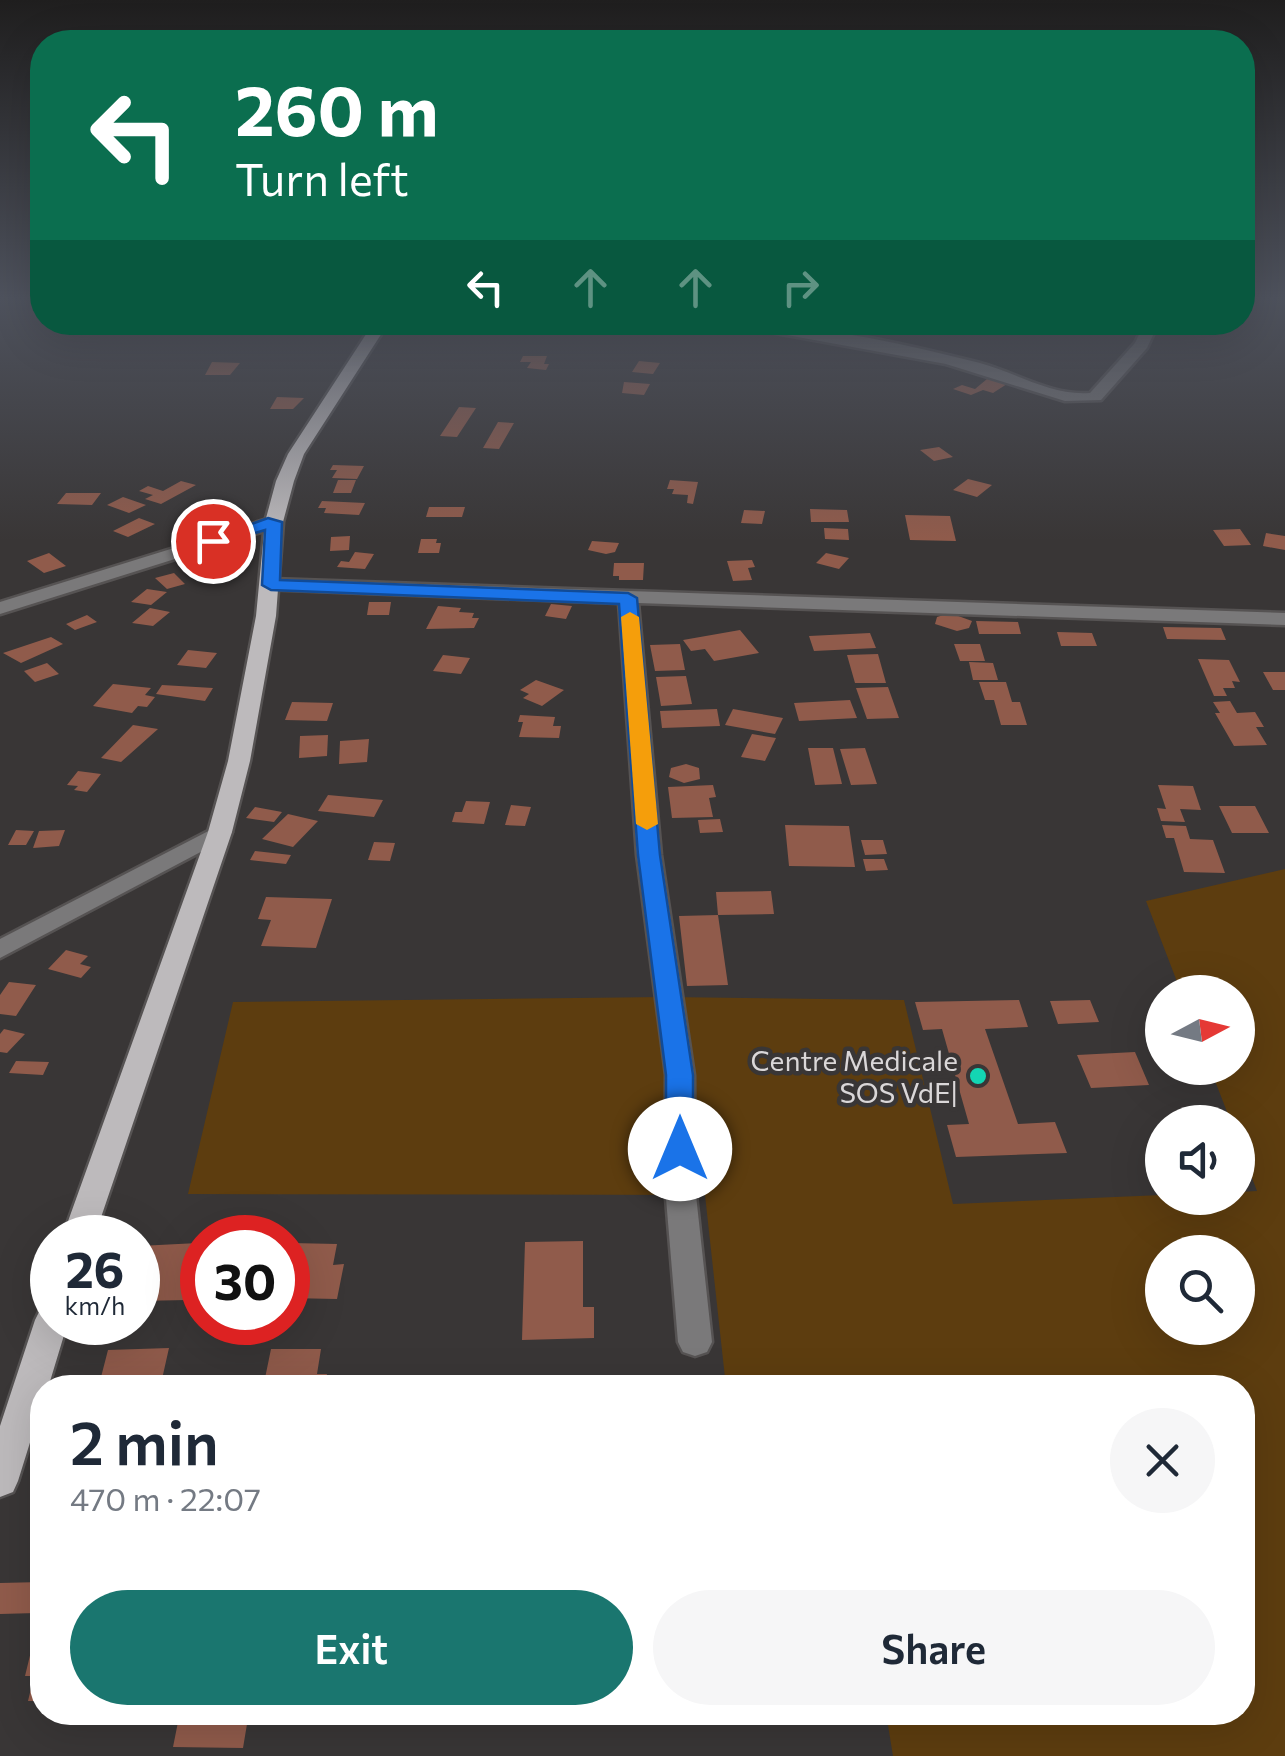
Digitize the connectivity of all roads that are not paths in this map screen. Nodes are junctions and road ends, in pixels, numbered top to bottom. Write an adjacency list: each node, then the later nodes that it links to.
1 (346, 377): 4 (main road)
2 (1007, 377): 3 (street)
3 (1109, 377)
4 (274, 522): 5 (main road); 7 (street)
5 (271, 585): 6 (street); 9 (main road)
6 (628, 598): 8 (street); 12 (street)
7 (0, 608)
8 (1285, 618)
9 (220, 832): 10 (street); 11 (main road)
10 (0, 950)
11 (86, 1215)
12 (694, 1342)
13 (44, 1345): 14 (main road)
14 (34, 1375)
15 (30, 1388): 16 (main road)
16 (0, 1481)

